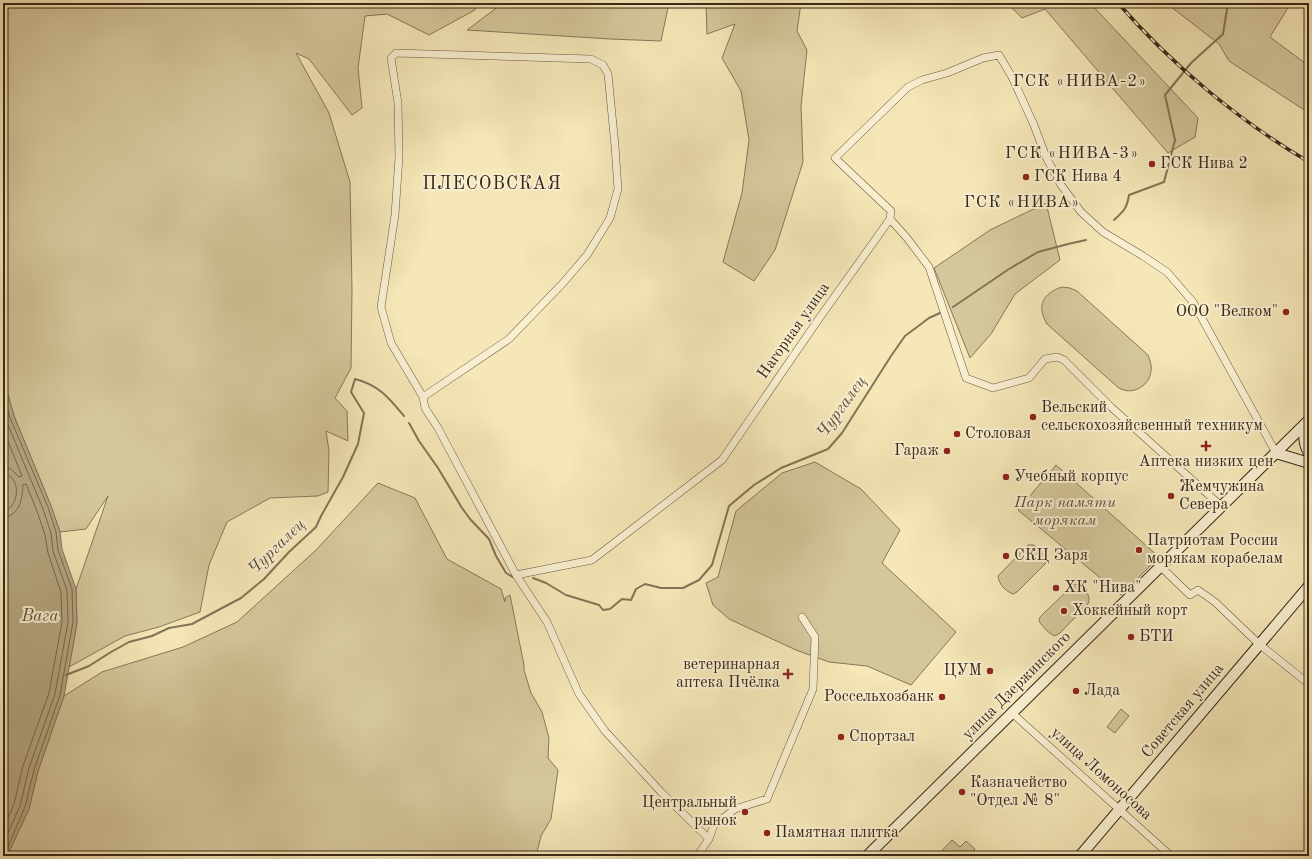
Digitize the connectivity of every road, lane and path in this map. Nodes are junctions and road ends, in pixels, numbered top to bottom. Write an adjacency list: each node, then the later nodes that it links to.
1 (890, 219): 5 (street); 9 (street); 11 (street, Нагорная улица)
2 (423, 397): 2 (street); 11 (street)
3 (1309, 422): 4 (main road, улица Дзержинского); 6 (main road)
4 (1288, 440): 5 (main road, улица Дзержинского); 7 (main road)
5 (1276, 453): 7 (main road); 9 (main road, улица Дзержинского)
6 (1309, 453)
7 (1296, 459): 8 (main road)
8 (1309, 464)
9 (1221, 506): 10 (main road, улица Дзержинского)
10 (1161, 567): 14 (street); 16 (main road, улица Дзержинского)
11 (516, 575): 18 (street)
12 (1309, 586): 14 (main road, Советская улица)
13 (802, 617): 18 (street)
14 (1259, 644): 15 (street); 17 (main road, Советская улица)
15 (1309, 684)
16 (1012, 713): 17 (street, улица Ломоносова); 20 (main road, улица Дзержинского)
17 (1119, 809): 21 (main road, Советская улица); 22 (street, улица Ломоносова)
18 (709, 839): 19 (street)
19 (697, 856)
20 (867, 856)
21 (1080, 856)
22 (1171, 856)

